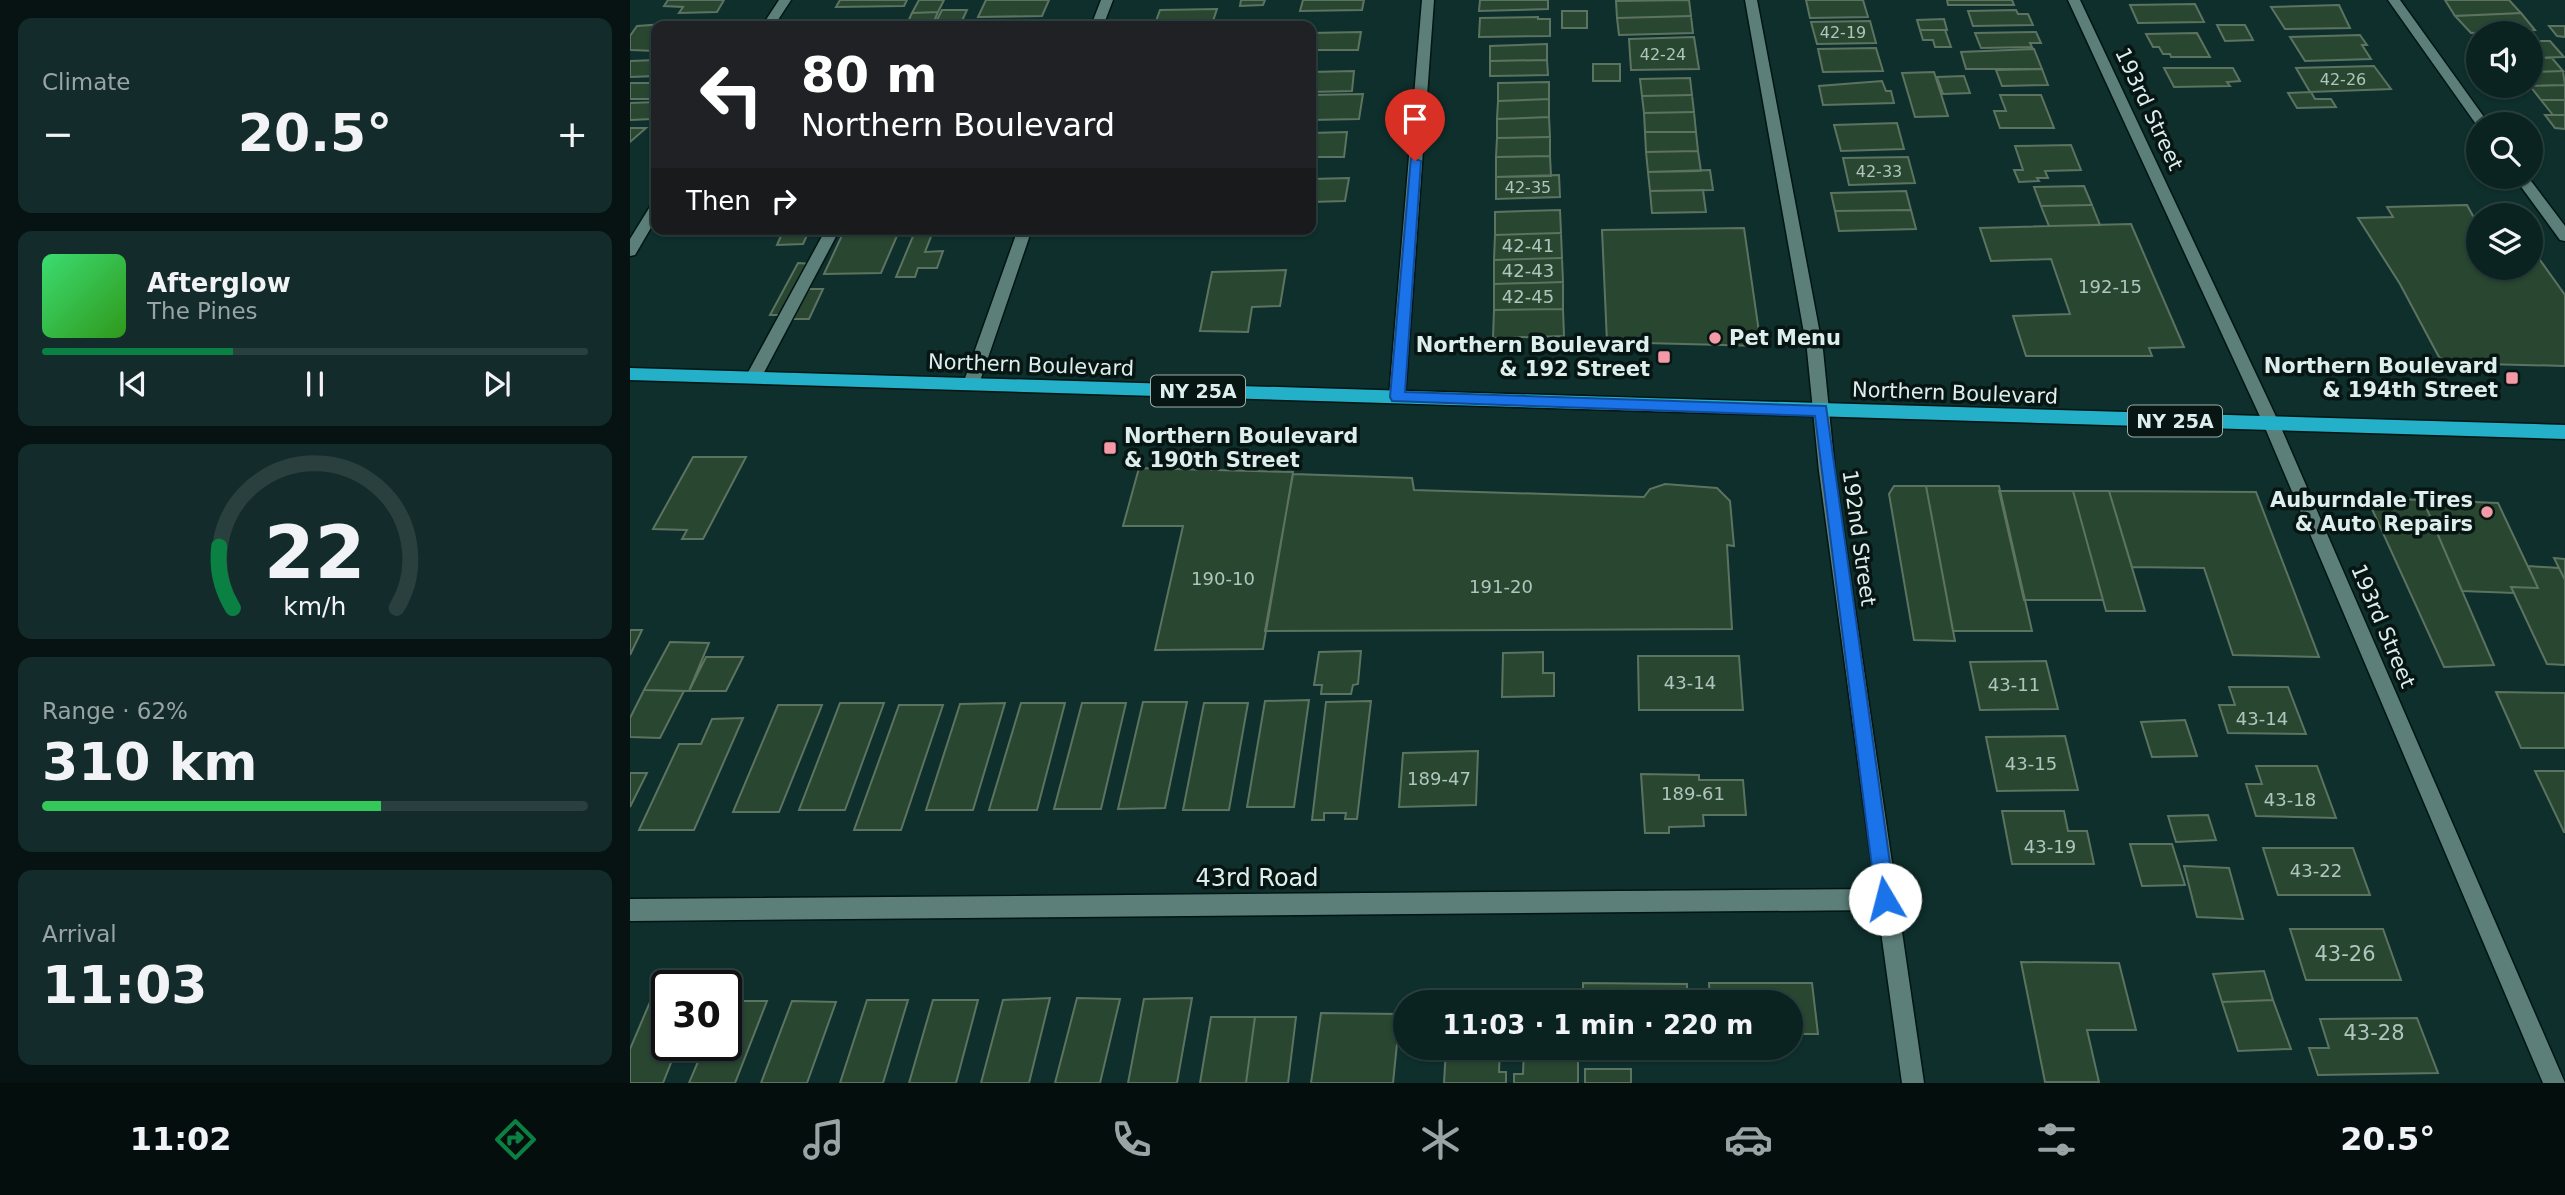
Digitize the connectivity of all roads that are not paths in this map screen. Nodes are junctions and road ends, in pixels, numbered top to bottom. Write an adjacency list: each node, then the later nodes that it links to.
1 (785, 0): 7 (street)
2 (1107, 0): 8 (street)
3 (1428, 0): 19 (street)
4 (1751, 0): 20 (street, 192nd Street)
5 (2074, 0): 21 (street, 193rd Street)
6 (2394, 0): 9 (street)
7 (771, 21)
8 (1099, 21)
9 (2474, 112)
10 (2530, 189): 14 (street)
11 (651, 216): 15 (street)
12 (830, 235): 17 (street)
13 (1024, 235): 18 (street)
14 (2565, 236)
15 (630, 251)
16 (630, 374): 17 (main road, Northern Boulevard / NY 25A)
17 (753, 378): 18 (main road, Northern Boulevard / NY 25A)
18 (971, 384): 19 (main road, Northern Boulevard / NY 25A)
19 (1397, 397): 20 (main road, Northern Boulevard / NY 25A)
20 (1821, 410): 21 (main road, Northern Boulevard / NY 25A); 23 (street, 192nd Street)
21 (2271, 424): 22 (main road, Northern Boulevard / NY 25A); 26 (street, 193rd Street)
22 (2565, 432)
23 (1885, 899): 24 (street, 43rd Road); 25 (street, 192nd Street)
24 (630, 910)
25 (1913, 1083)
26 (2555, 1083)

